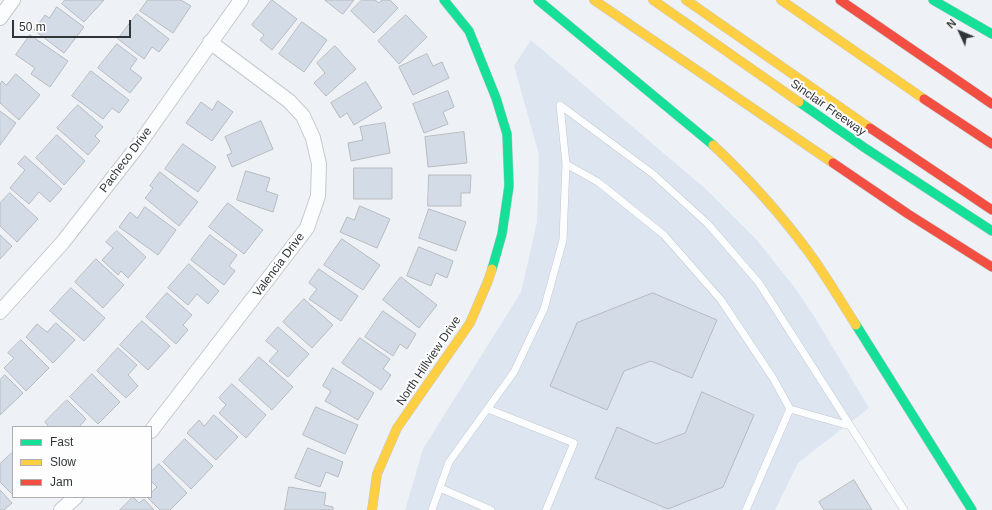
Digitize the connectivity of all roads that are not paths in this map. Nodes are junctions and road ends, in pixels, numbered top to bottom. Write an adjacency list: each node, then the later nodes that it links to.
1 (13, 0): 11 (street)
2 (241, 0): 13 (street, Pacheco Drive)
3 (444, 0): 28 (main road, North Hillview Drive)
4 (538, 0): 34 (main road)
5 (594, 0): 19 (main road)
6 (653, 0): 18 (main road, Sinclair Freeway)
7 (686, 0): 17 (main road)
8 (781, 0): 15 (main road)
9 (840, 0): 14 (main road)
10 (932, 0): 12 (main road)
11 (0, 18)
12 (992, 34)
13 (210, 42): 20 (street, Pacheco Drive); 24 (street, Valencia Drive)
14 (992, 104)
15 (992, 144)
16 (566, 164): 21 (lane); 22 (lane); 23 (lane)
17 (992, 210)
18 (992, 231)
19 (992, 267)
20 (0, 312)
21 (488, 408): 25 (lane); 31 (lane)
22 (790, 409): 23 (lane); 32 (lane)
23 (850, 426): 33 (lane)
24 (152, 430)
25 (440, 488): 29 (lane); 30 (lane)
26 (75, 498): 27 (street)
27 (61, 510)
28 (372, 510)
29 (432, 510)
30 (491, 510)
31 (546, 510)
32 (746, 510)
33 (904, 510)
34 (972, 510)

